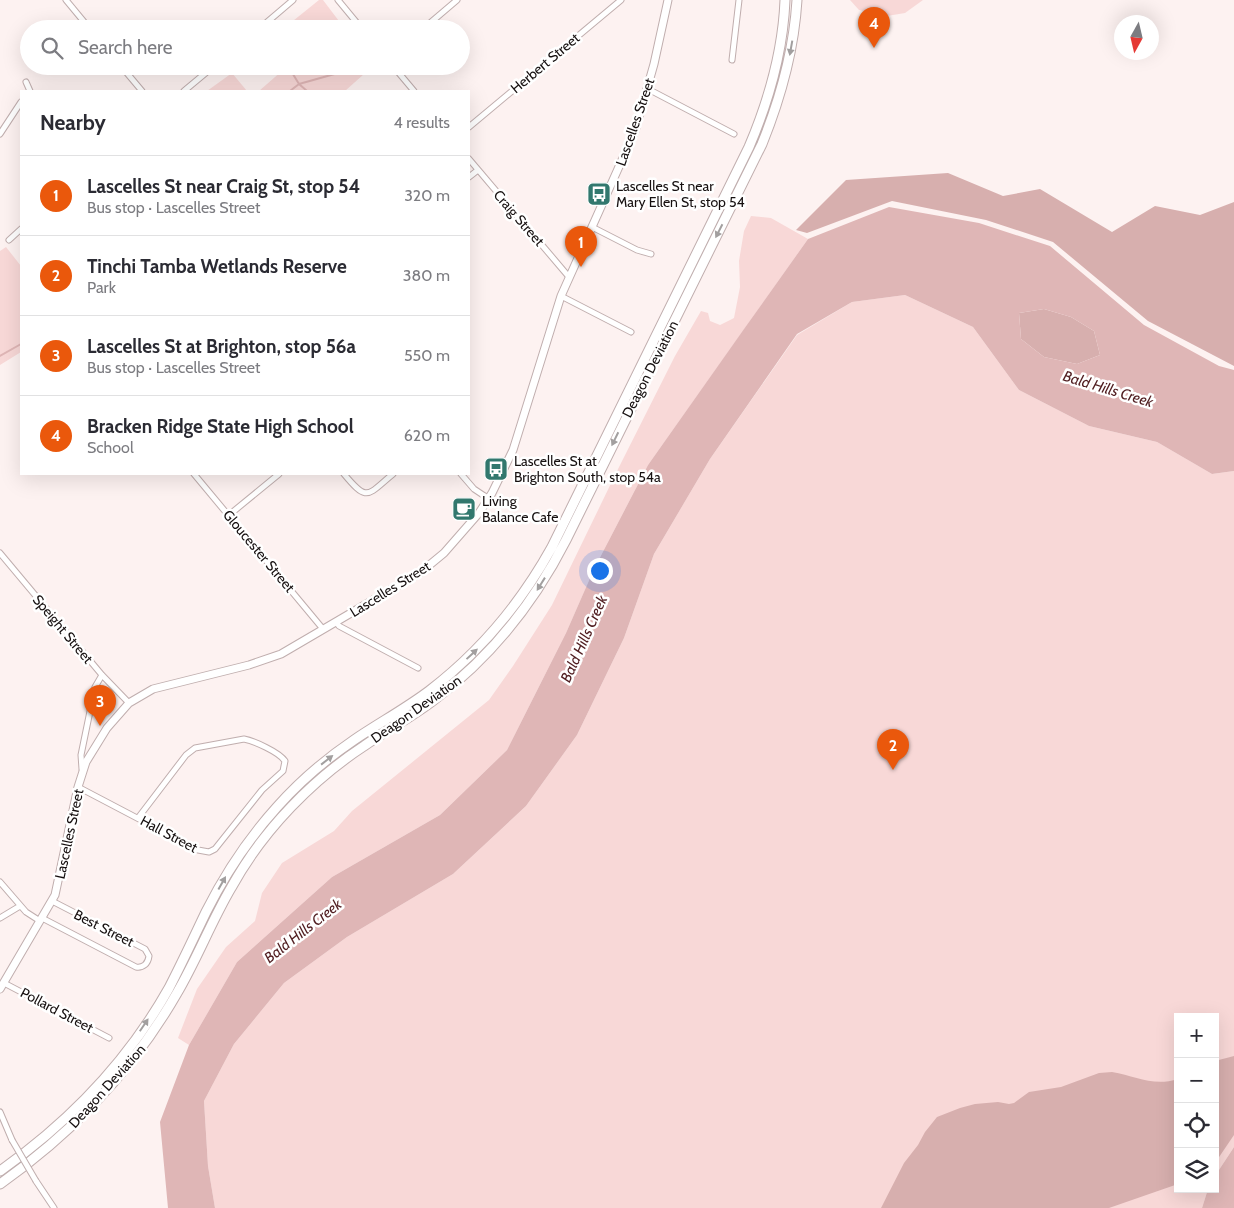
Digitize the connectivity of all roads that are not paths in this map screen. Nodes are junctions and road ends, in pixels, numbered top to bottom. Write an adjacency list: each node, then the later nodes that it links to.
1 (66, 0): 10 (street)
2 (294, 0): 11 (street)
3 (338, 0): 12 (street)
4 (457, 0): 13 (street)
5 (621, 0): 25 (street, Herbert Street)
6 (668, 0): 19 (street, Lascelles Street)
7 (739, 0): 14 (street)
8 (786, 0): 65 (highway, Deagon Deviation, one-way to 8)
9 (797, 0): 66 (highway, Deagon Deviation, one-way to 66)
10 (83, 20)
11 (270, 20)
12 (355, 20)
13 (434, 20)
14 (732, 60)
15 (129, 75): 21 (street)
16 (203, 75): 22 (street)
17 (401, 75): 23 (street)
18 (26, 82): 20 (street)
19 (648, 89): 27 (street); 31 (street, Lascelles Street)
20 (30, 90)
21 (141, 90)
22 (185, 90)
23 (413, 90)
24 (20, 104): 26 (street)
25 (470, 126)
26 (0, 134)
27 (734, 134)
28 (470, 159): 29 (street, Craig Street)
29 (478, 170): 30 (street); 35 (street, Craig Street)
30 (470, 176)
31 (592, 227): 34 (street); 35 (street, Lascelles Street)
32 (20, 230): 33 (street)
33 (9, 240)
34 (651, 254)
35 (569, 277): 36 (street, Lascelles Street)
36 (561, 296): 37 (street); 44 (street, Lascelles Street)
37 (631, 332)
38 (195, 475): 46 (street, Gloucester Street)
39 (278, 475): 46 (street)
40 (345, 475): 43 (street)
41 (392, 475): 43 (street)
42 (462, 475): 44 (street)
43 (364, 493): 45 (street)
44 (489, 499): 48 (street, Lascelles Street)
45 (363, 500)
46 (229, 516): 49 (street, Gloucester Street)
47 (0, 553): 51 (street, Speight Street)
48 (336, 622): 49 (street, Lascelles Street); 50 (street)
49 (323, 629): 52 (street, Lascelles Street)
50 (418, 668)
51 (102, 675): 52 (street, Speight Street); 53 (street)
52 (129, 703): 53 (street, Lascelles Street)
53 (82, 775): 54 (street, Lascelles Street)
54 (78, 787): 55 (street, Hall Street); 57 (street, Lascelles Street)
55 (138, 818): 55 (street, Hall Street)
56 (0, 882): 58 (street)
57 (52, 901): 60 (street, Lascelles Street); 60 (street, Best Street)
58 (20, 906): 59 (street); 60 (street)
59 (0, 918)
60 (41, 920): 61 (street, Lascelles Street)
61 (2, 986): 62 (street, Pollard Street)
62 (109, 1038)
63 (0, 1112): 64 (street)
64 (2, 1120): 67 (street, bridge)
65 (0, 1171)
66 (0, 1184)
67 (54, 1208)

